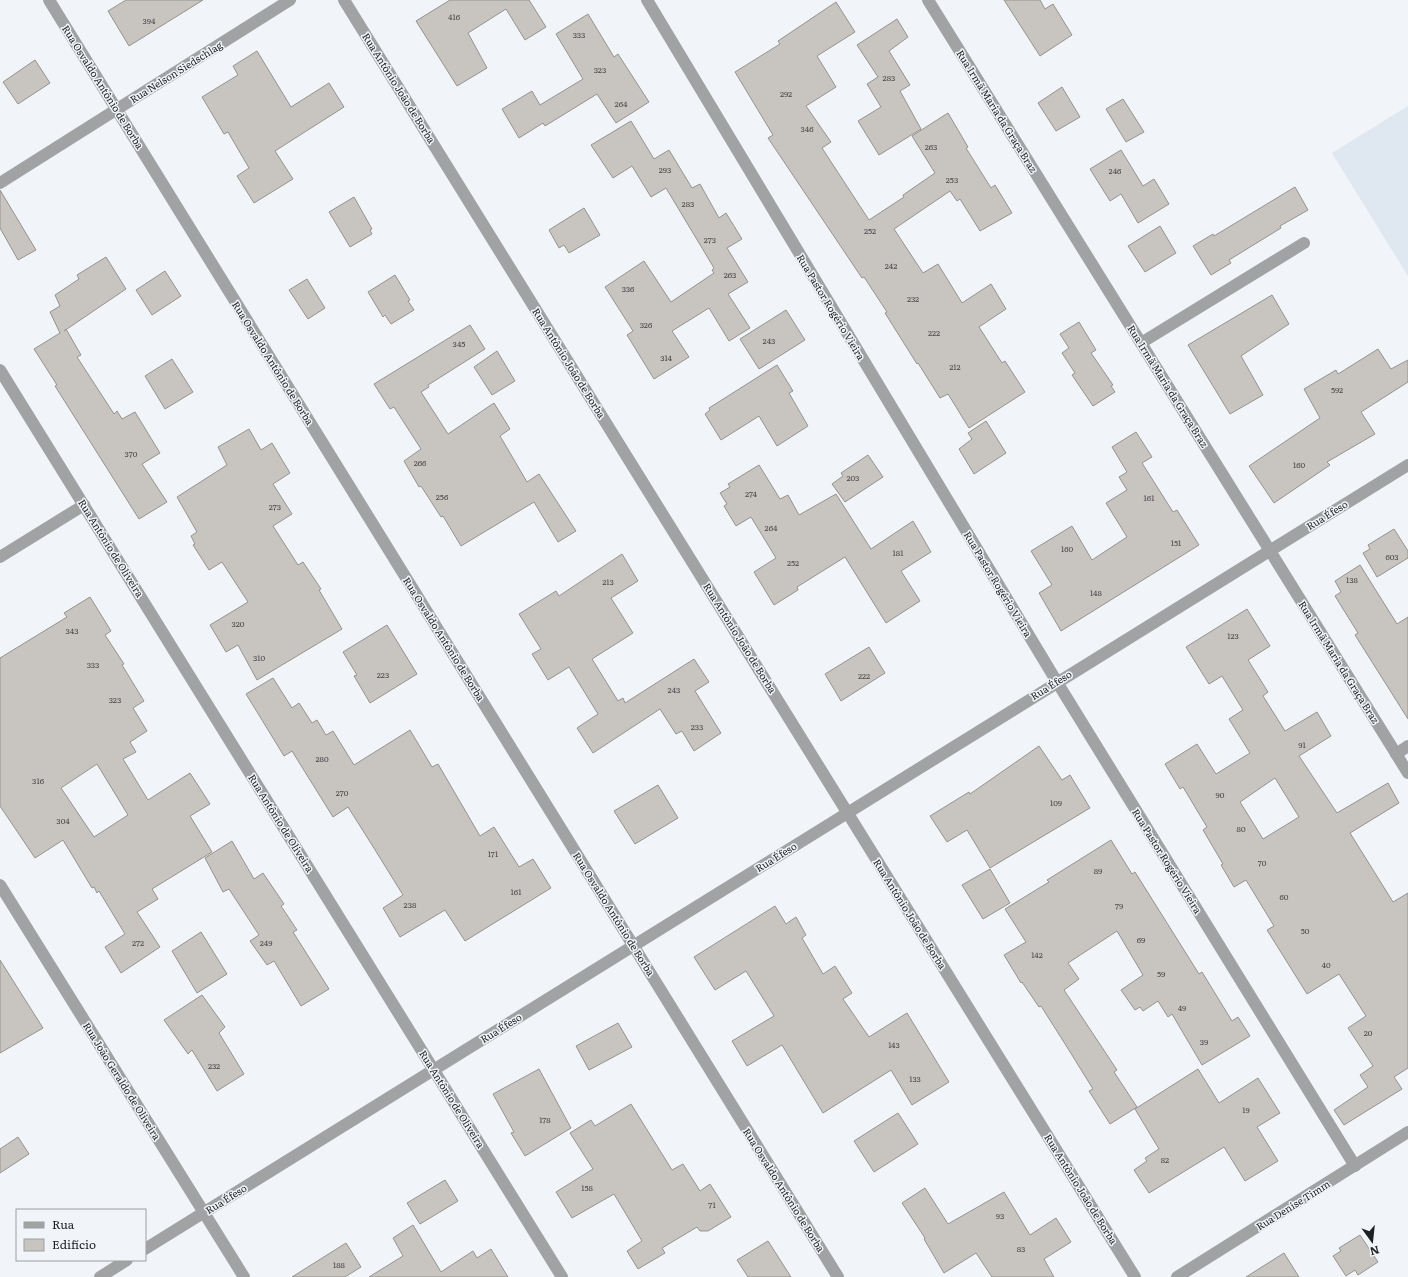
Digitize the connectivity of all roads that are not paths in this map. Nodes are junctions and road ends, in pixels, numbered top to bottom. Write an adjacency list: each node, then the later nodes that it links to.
1 (49, 0): 6 (street, Rua Osvaldo Antônio de Borba)
2 (290, 0): 6 (street, Rua Nelson Siedschlag)
3 (344, 0): 19 (street, Rua Antônio João de Borba)
4 (647, 0): 15 (street, Rua Pastor Rogério Vieira)
5 (928, 0): 9 (street, Rua Irmã Maria da Graça Braz)
6 (117, 110): 7 (street, Rua Nelson Siedschlag); 21 (street, Rua Osvaldo Antônio de Borba)
7 (0, 183)
8 (1304, 243): 9 (street)
9 (1141, 343): 13 (street, Rua Irmã Maria da Graça Braz)
10 (0, 370): 12 (street, Rua Antônio de Oliveira)
11 (1408, 465): 13 (street, Rua Éfeso)
12 (84, 505): 14 (street); 22 (street, Rua Antônio de Oliveira)
13 (1270, 550): 15 (street, Rua Éfeso); 17 (street, Rua Irmã Maria da Graça Braz)
14 (0, 557)
15 (1057, 682): 19 (street, Rua Éfeso); 24 (street, Rua Pastor Rogério Vieira)
16 (1408, 746): 17 (street)
17 (1396, 754): 18 (street, Rua Irmã Maria da Graça Braz)
18 (1408, 773)
19 (848, 812): 21 (street, Rua Éfeso); 32 (street, Rua Antônio João de Borba)
20 (0, 885): 25 (street, Rua João Geraldo de Oliveira)
21 (633, 945): 22 (street, Rua Éfeso); 31 (street, Rua Osvaldo Antônio de Borba)
22 (434, 1070): 25 (street, Rua Éfeso); 30 (street, Rua Antônio de Oliveira)
23 (1408, 1132): 24 (street, Rua Denise Timm)
24 (1355, 1166): 33 (street, Rua Denise Timm)
25 (204, 1212): 26 (street, Rua Éfeso); 29 (street, Rua João Geraldo de Oliveira)
26 (146, 1248)
27 (125, 1261): 28 (street)
28 (100, 1277)
29 (244, 1277)
30 (562, 1277)
31 (838, 1277)
32 (1135, 1277)
33 (1177, 1277)

